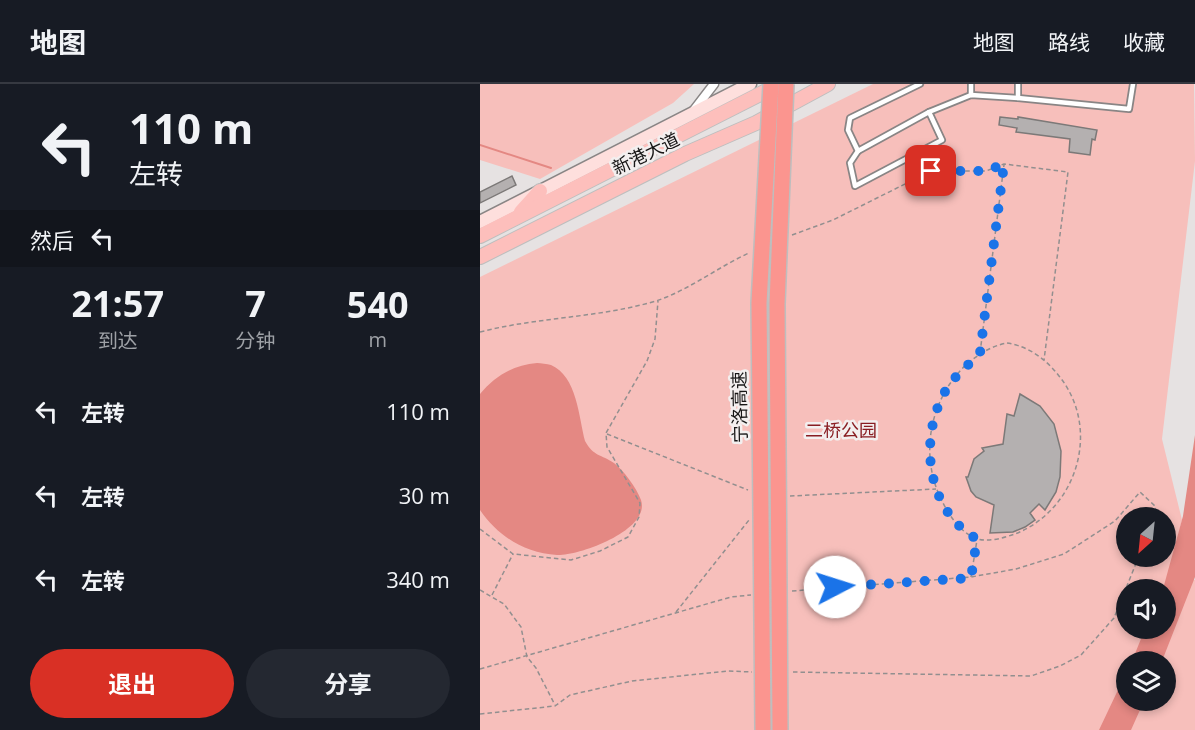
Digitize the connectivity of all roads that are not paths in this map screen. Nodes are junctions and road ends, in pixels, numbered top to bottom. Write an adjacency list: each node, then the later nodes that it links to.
1 (714, 84): 14 (street)
2 (750, 84): 14 (street)
3 (771, 84): 21 (highway, 宁洛高速, bridge)
4 (780, 84): 17 (main road, 新港大道)
5 (786, 84): 22 (highway, 宁洛高速, bridge)
6 (828, 84): 20 (main road, 新港大道)
7 (920, 84): 15 (lane)
8 (971, 84): 11 (lane)
9 (1018, 84): 12 (lane)
10 (1133, 84): 12 (lane)
11 (971, 95): 12 (lane); 13 (lane)
12 (1018, 98)
13 (929, 112): 15 (lane); 15 (lane)
14 (684, 119): 16 (street)
15 (858, 151)
16 (540, 191): 17 (main road); 18 (street)
17 (515, 219): 19 (main road, 新港大道)
18 (480, 222)
19 (480, 236)
20 (480, 257)
21 (763, 730)
22 (780, 730)

